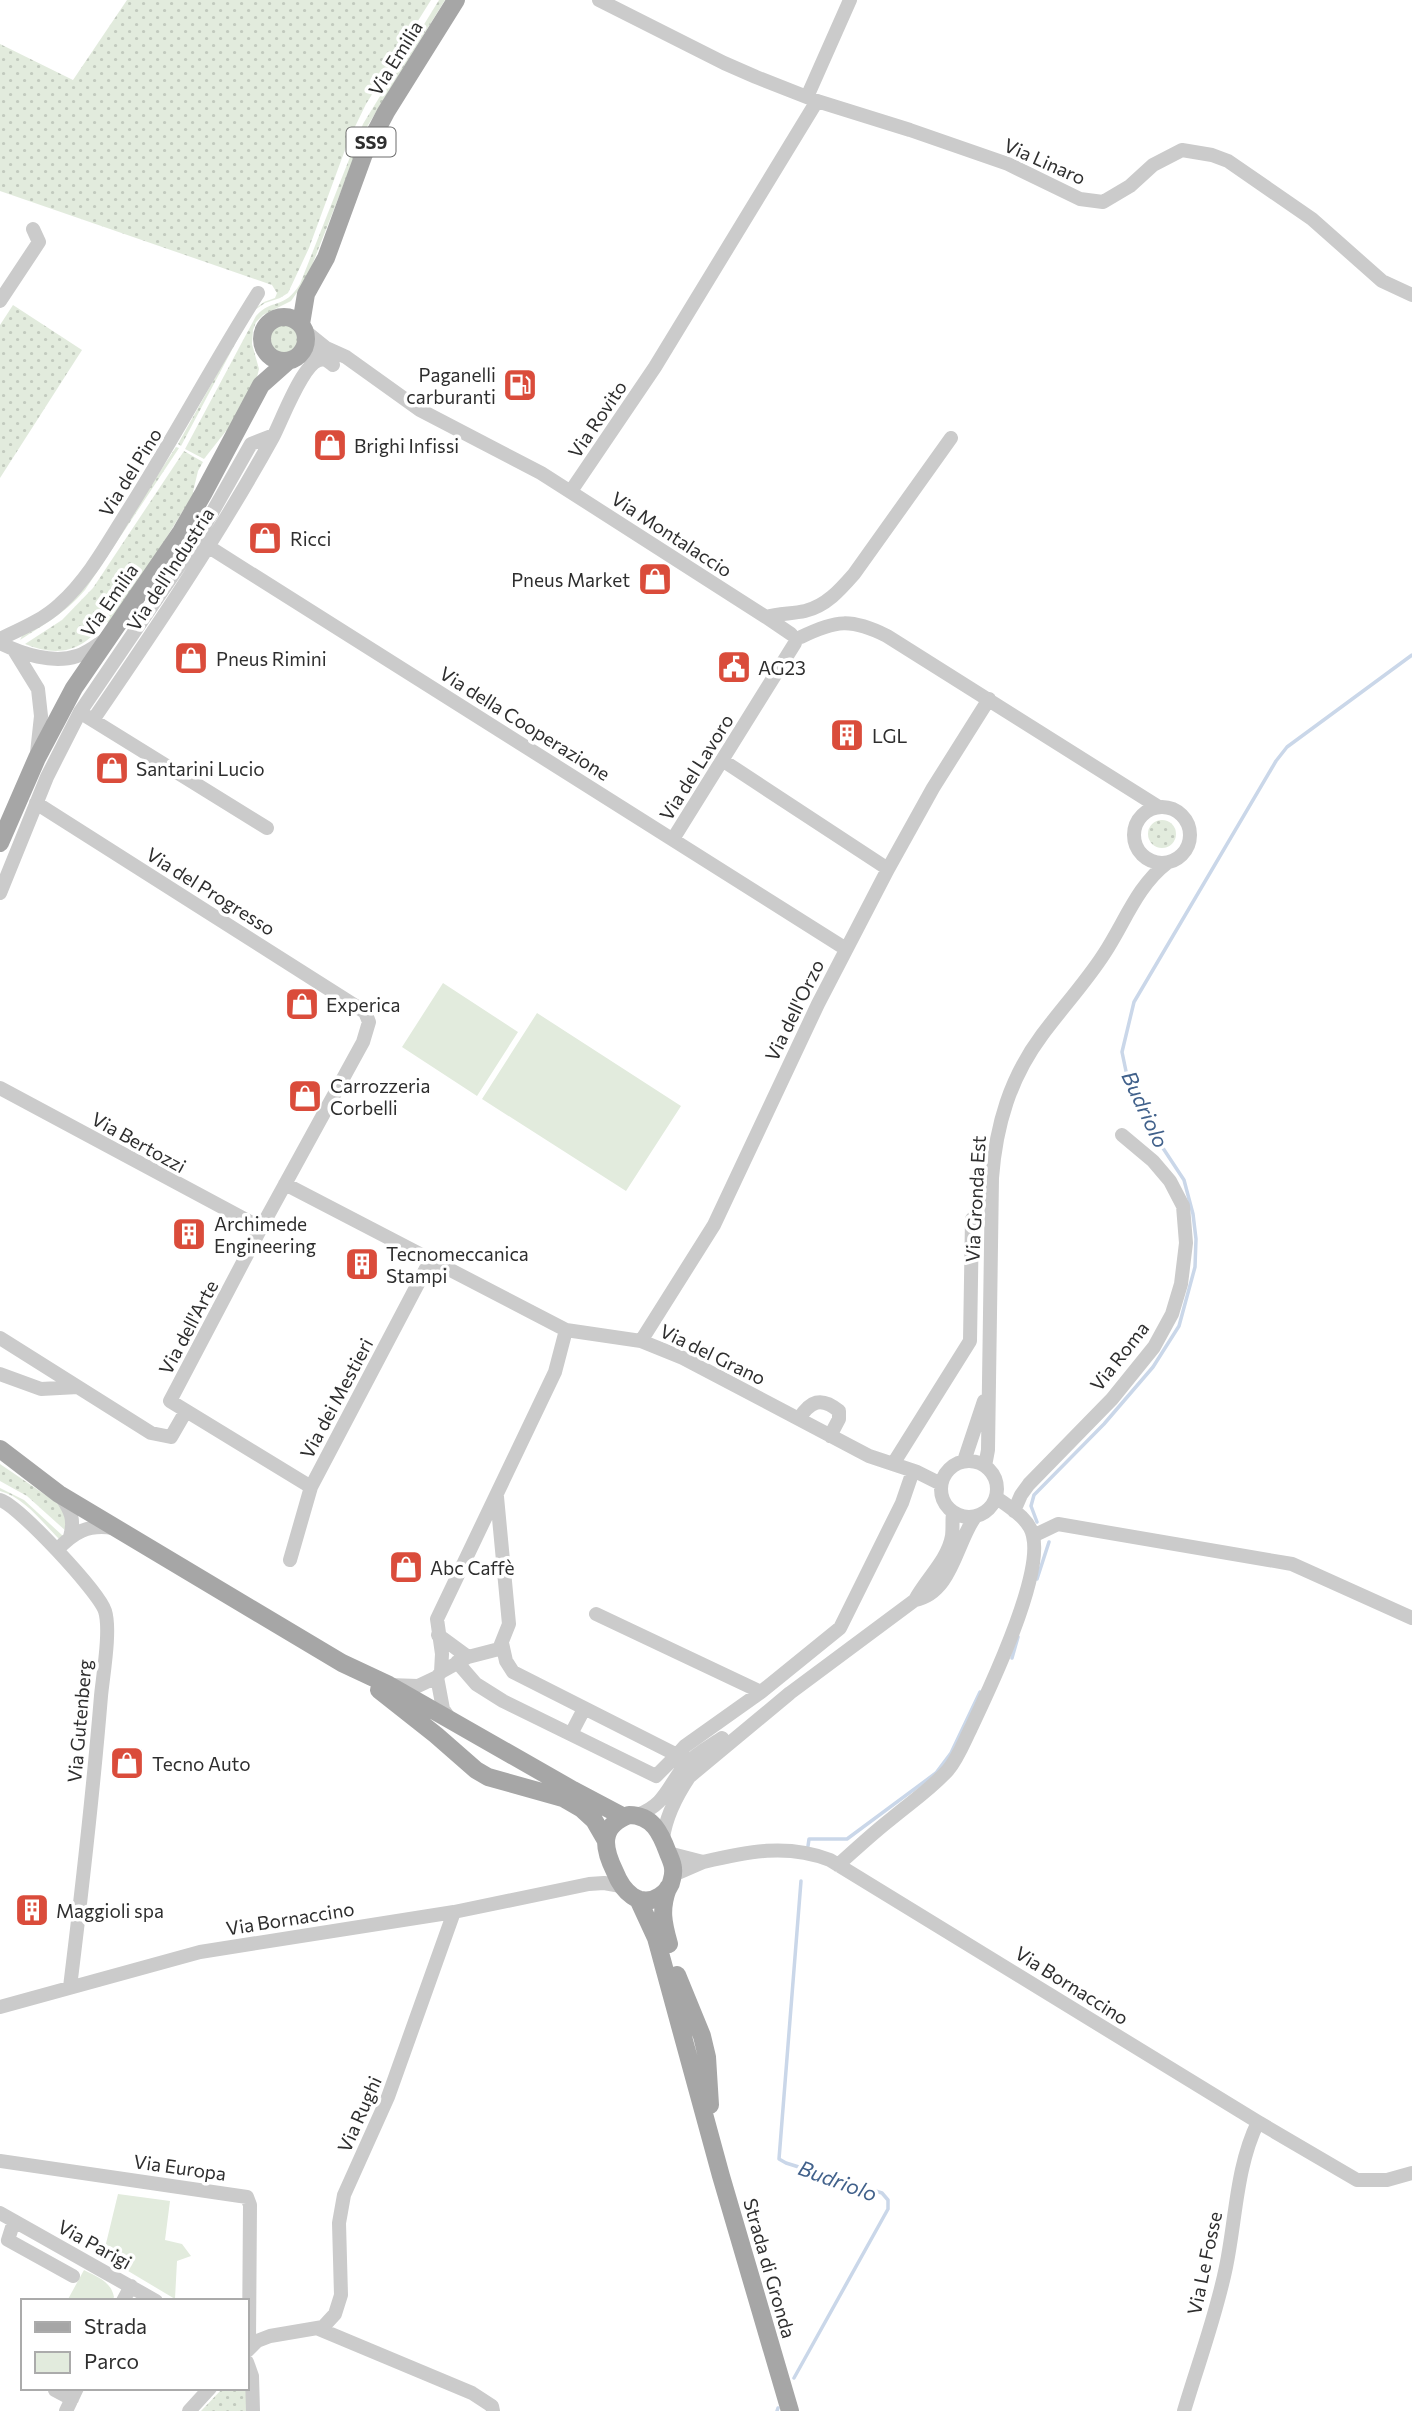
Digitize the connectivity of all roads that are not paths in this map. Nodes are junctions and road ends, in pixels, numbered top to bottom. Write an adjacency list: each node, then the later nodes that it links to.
1 (456, 0): 7 (main road, Via Emilia / SS9)
2 (599, 0): 4 (street, Via Linaro)
3 (850, 0): 4 (street)
4 (812, 99): 8 (street, Via Linaro); 18 (street, Via Rovito)
5 (33, 229): 9 (street)
6 (258, 293): 23 (street, Via del Pino)
7 (306, 294): 10 (main road, Via Emilia / SS9); 11 (main road, Via Emilia / SS9)
8 (1412, 295)
9 (0, 301)
10 (279, 316): 11 (main road); 12 (main road, Via Emilia / SS9)
11 (303, 327): 13 (street, Via Montalaccio); 14 (main road, Via Emilia / SS9)
12 (262, 347): 14 (main road); 16 (main road, Via Emilia / SS9)
13 (326, 348): 14 (street); 18 (street, Via Montalaccio)
14 (292, 360): 16 (main road, Via Emilia / SS9)
15 (333, 365): 19 (street, Via dell'Industria)
16 (261, 386): 19 (main road, Via Emilia / SS9)
17 (951, 438): 20 (street)
18 (572, 491): 20 (street, Via Montalaccio)
19 (195, 540): 21 (main road, Via Emilia / SS9); 25 (street, Via dell'Industria); 33 (street, Via della Cooperazione)
20 (766, 617): 22 (street)
21 (108, 638): 23 (street); 25 (main road, Via Emilia / SS9)
22 (796, 638): 24 (street, Via Gronda Est); 27 (street, Via del Lavoro)
23 (5, 644): 26 (street)
24 (989, 699): 28 (street, Via Gronda Est); 37 (street, Via dell'Orzo)
25 (79, 712): 26 (main road, Via Emilia / SS9); 29 (street, Via dell'Industria); 32 (street)
26 (37, 758): 34 (main road, Via Emilia / SS9)
27 (722, 760): 33 (street, Via del Lavoro); 37 (street)
28 (1129, 787): 30 (street, Via Gronda Est); 31 (street, Via Gronda Est)
29 (36, 803): 39 (street, Via dell'Industria); 41 (street, Via del Progresso)
30 (1157, 806): 31 (street); 36 (street, Via Gronda Est)
31 (1138, 818): 35 (street, Via Gronda Est)
32 (267, 828)
33 (673, 839): 40 (street, Via della Cooperazione)
34 (0, 844)
35 (1146, 858): 36 (street); 38 (street, Via Gronda Est)
36 (1167, 863): 38 (street, Via Gronda Est)
37 (888, 869): 40 (street, Via dell'Orzo)
38 (1142, 886): 53 (street, Via Gronda Est)
39 (0, 893)
40 (846, 949): 50 (street, Via dell'Orzo)
41 (365, 1012): 44 (street, Via dell'Arte)
42 (0, 1088): 46 (street, Via Bertozzi)
43 (1122, 1135): 68 (street, Via Roma)
44 (285, 1184): 46 (street, Via dell'Arte); 47 (street, Via del Grano)
45 (972, 1219): 59 (street)
46 (261, 1228): 54 (street, Via dell'Arte)
47 (431, 1259): 48 (street, Via del Grano); 63 (street, Via dei Mestieri)
48 (566, 1330): 50 (street, Via del Grano); 65 (street)
49 (0, 1338): 52 (street)
50 (641, 1341): 55 (street, Via del Grano)
51 (0, 1374): 52 (street)
52 (78, 1387): 54 (street)
53 (989, 1387): 58 (street, Via Gronda Est); 60 (street, Via Gronda Est)
54 (186, 1411): 63 (street)
55 (799, 1419): 56 (street, Via del Grano); 56 (street)
56 (830, 1436): 59 (street, Via del Grano)
57 (5, 1454): 64 (main road)
58 (964, 1461): 60 (street); 62 (street)
59 (893, 1464): 61 (street, Via del Grano)
60 (985, 1466): 66 (street, Via Gronda Est)
61 (915, 1471): 62 (street, Via del Grano); 85 (street)
62 (944, 1478): 69 (street)
63 (311, 1487): 75 (street, Via dei Mestieri)
64 (60, 1494): 71 (main road); 73 (street)
65 (497, 1497): 79 (street); 80 (street)
66 (997, 1498): 68 (street); 70 (street)
67 (0, 1500): 74 (street, Via Gutenberg)
68 (1014, 1511): 72 (street)
69 (953, 1513): 70 (street); 76 (street)
70 (975, 1517): 76 (street)
71 (118, 1529): 73 (street); 82 (main road)
72 (1033, 1536): 78 (street); 96 (street)
73 (70, 1537): 74 (street)
74 (57, 1550): 102 (street, Via Gutenberg)
75 (290, 1560)
76 (915, 1600): 86 (street)
77 (596, 1615): 85 (street)
78 (1412, 1618)
79 (438, 1635): 81 (street); 83 (street)
80 (502, 1643): 81 (street); 87 (street)
81 (462, 1659): 83 (street); 89 (street)
82 (342, 1662): 84 (main road); 92 (main road)
83 (439, 1675): 84 (street); 88 (street)
84 (389, 1685): 88 (main road)
85 (761, 1692): 90 (street)
86 (790, 1693): 91 (street); 93 (street)
87 (584, 1709): 89 (street); 90 (street)
88 (451, 1721): 91 (main road)
89 (571, 1734): 90 (street)
90 (677, 1755)
91 (630, 1816): 92 (main road); 93 (main road)
92 (605, 1839): 94 (main road)
93 (666, 1845): 95 (street, Via Bornaccino); 97 (main road)
94 (610, 1862): 98 (street); 99 (main road)
95 (703, 1862): 96 (street, Via Bornaccino); 97 (street, Via Bornaccino)
96 (838, 1865): 104 (street, Via Bornaccino)
97 (671, 1882): 100 (main road); 105 (main road, Strada di Gronda)
98 (589, 1884): 99 (street, Via Bornaccino); 101 (street, Via Bornaccino)
99 (621, 1886): 100 (main road)
100 (638, 1899): 105 (main road, Strada di Gronda)
101 (454, 1912): 102 (street, Via Bornaccino); 114 (street, Via Rughi)
102 (70, 1987): 103 (street, Via Bornaccino)
103 (0, 2007)
104 (1258, 2122): 107 (street, Via Bornaccino); 125 (street, Via Le Fosse)
105 (712, 2137): 124 (main road, Strada di Gronda)
106 (0, 2161): 115 (street, Via Europa)
107 (1412, 2173)
108 (0, 2213): 109 (street, Via Parigi)
109 (14, 2221): 110 (street, Via Parigi); 111 (street, Via Parigi)
110 (73, 2276)
111 (131, 2286): 112 (street); 113 (street, Via Parigi)
112 (124, 2299)
113 (153, 2299)
114 (318, 2329): 116 (street); 123 (street)
115 (248, 2345)
116 (248, 2347)
117 (248, 2365): 122 (street)
118 (55, 2390): 120 (street)
119 (208, 2390): 121 (street)
120 (72, 2399)
121 (189, 2411)
122 (253, 2411)
123 (493, 2411)
124 (790, 2411)
125 (1184, 2411)

